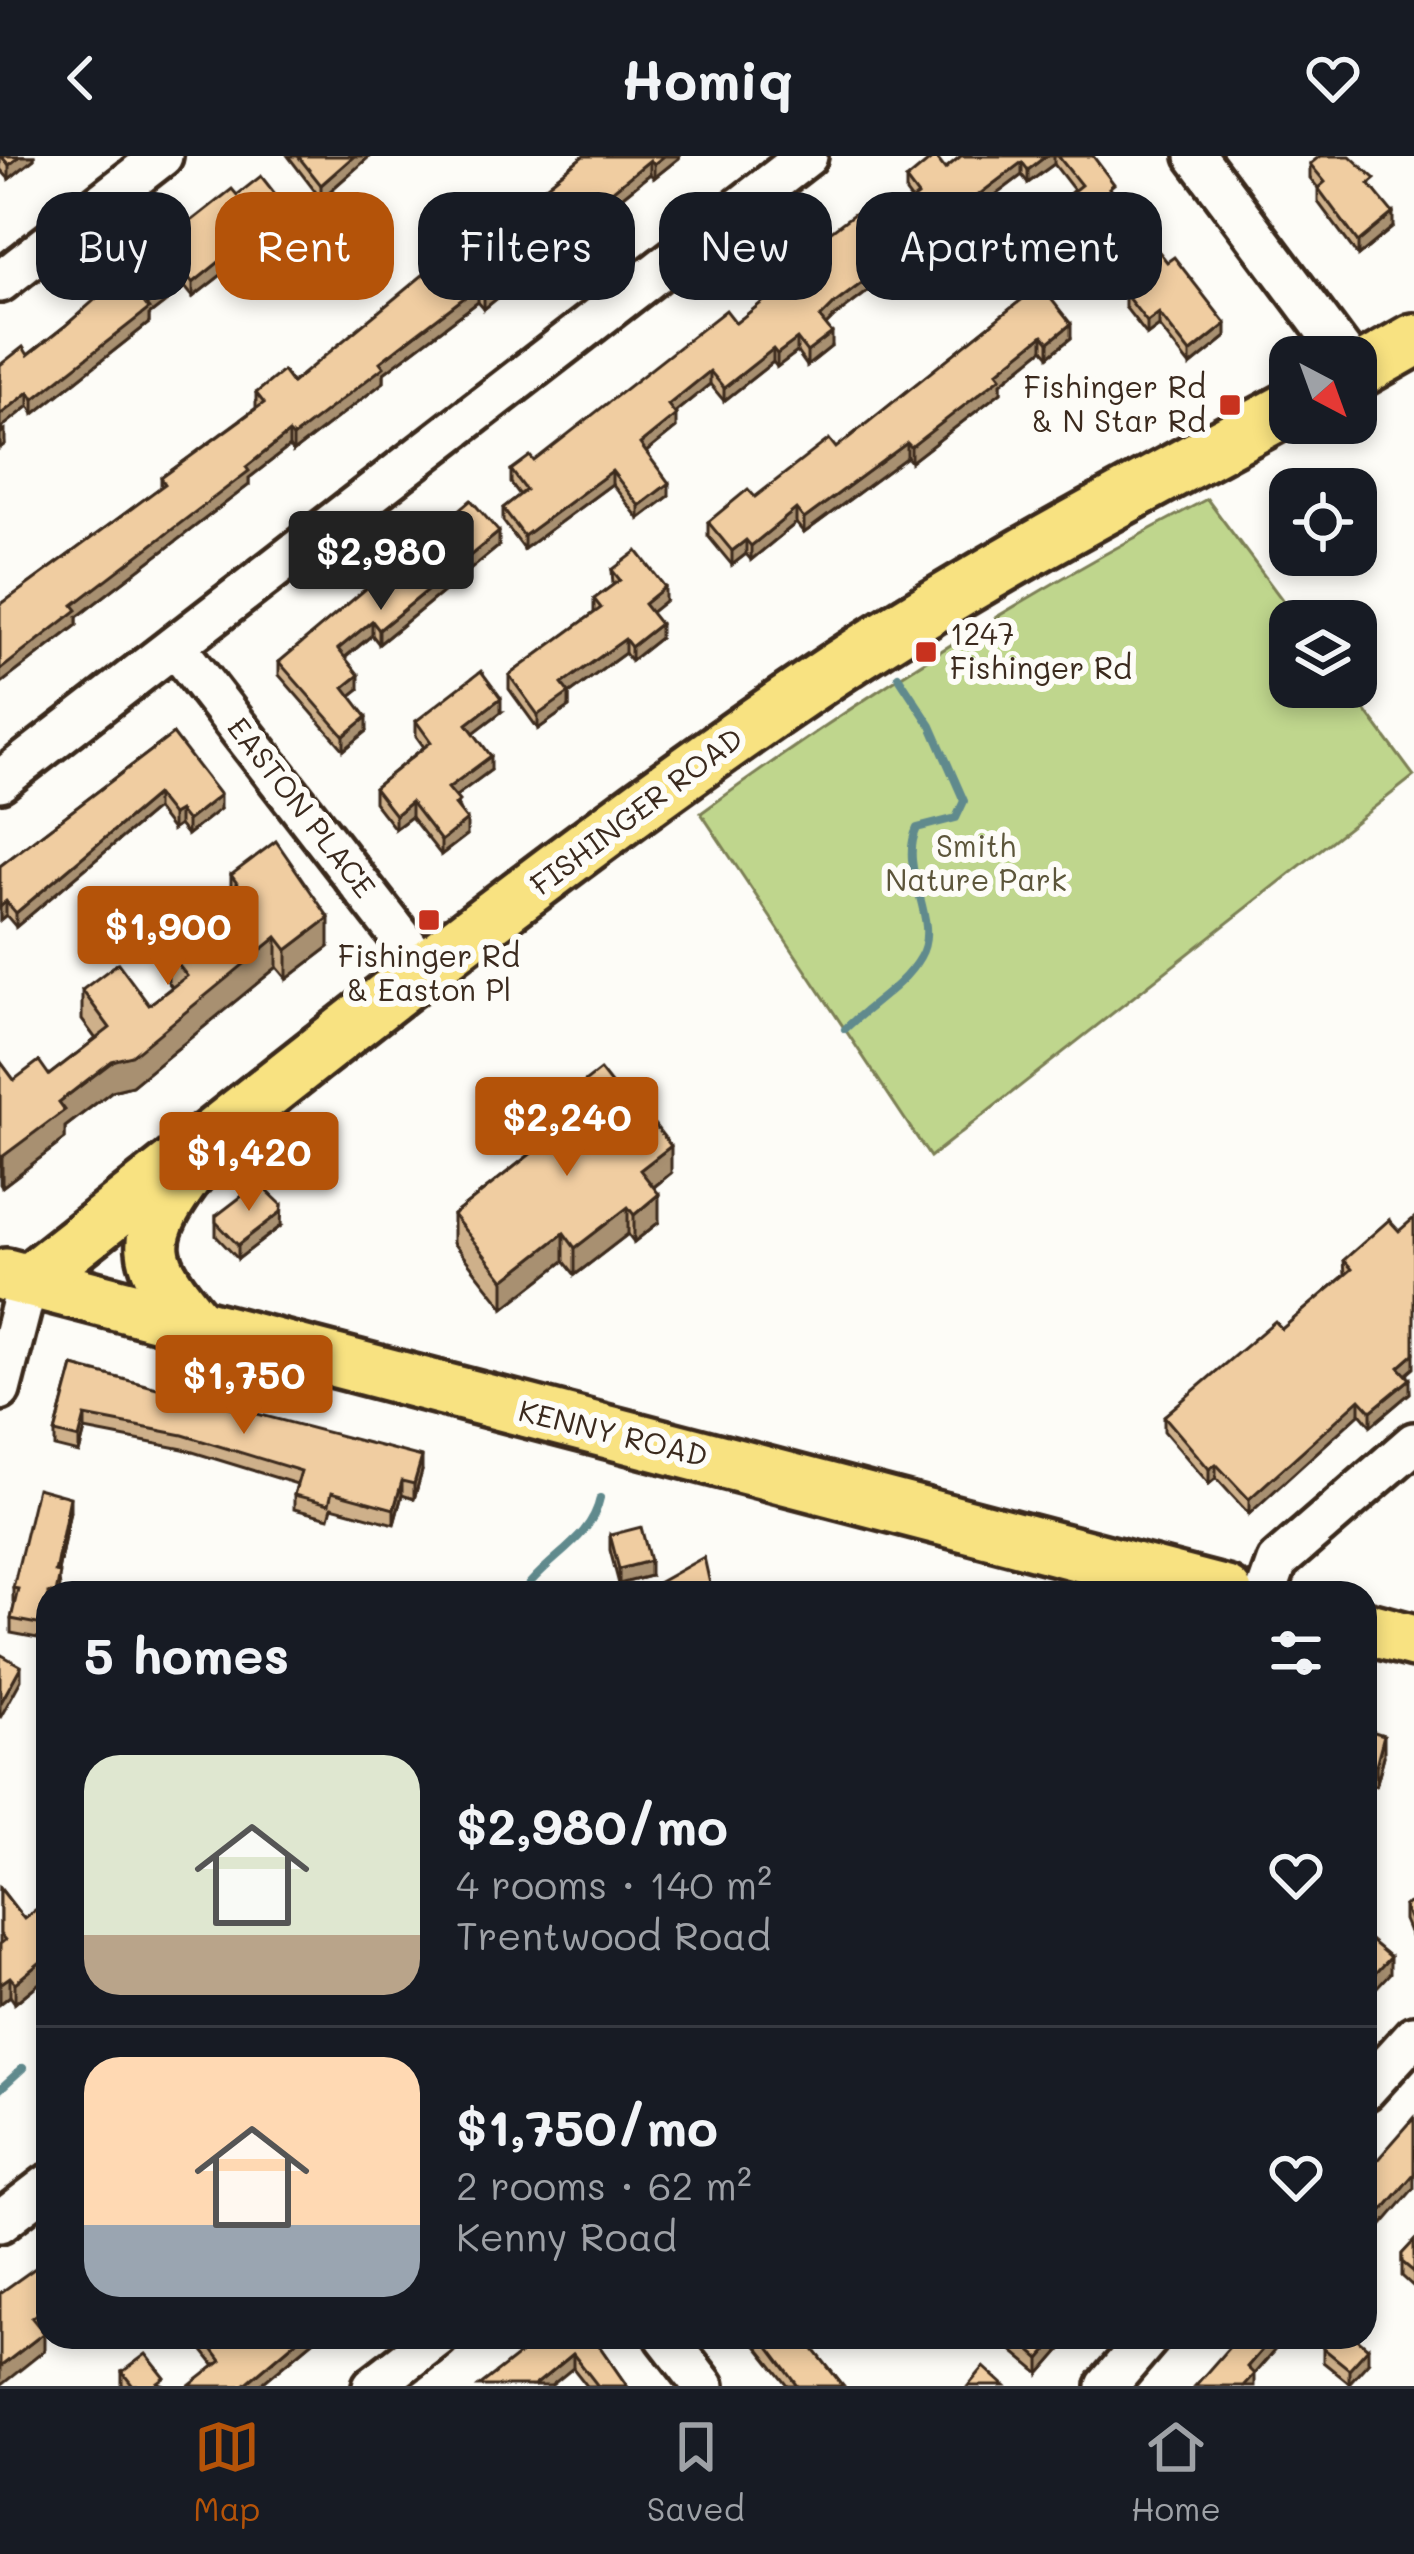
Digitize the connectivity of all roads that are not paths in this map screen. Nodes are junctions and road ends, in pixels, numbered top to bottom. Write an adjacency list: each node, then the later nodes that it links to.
1 (162, 156): 4 (street)
2 (807, 156): 9 (street)
3 (1196, 156): 5 (street)
4 (0, 282)
5 (1330, 336)
6 (1414, 340): 7 (main road)
7 (1377, 360)
8 (1269, 420): 11 (main road, FISHINGER ROAD)
9 (175, 646): 10 (street); 11 (street, EASTON PLACE)
10 (0, 781)
11 (426, 970): 12 (main road, FISHINGER ROAD)
12 (222, 1128): 13 (main road, FISHINGER ROAD); 14 (main road)
13 (14, 1277): 14 (main road, KENNY ROAD); 15 (street)
14 (198, 1326): 17 (main road, KENNY ROAD)
15 (0, 1390)
16 (1414, 1443): 18 (street)
17 (1180, 1581)
18 (1270, 1581)
19 (1377, 1631): 20 (main road)
20 (1414, 1641)
21 (1414, 2036): 22 (street)
22 (1377, 2077)
23 (36, 2194): 24 (street)
24 (0, 2222)
25 (421, 2349): 28 (street)
26 (675, 2349): 29 (street)
27 (1139, 2349): 30 (street)
28 (373, 2386)
29 (704, 2386)
30 (1107, 2386)

